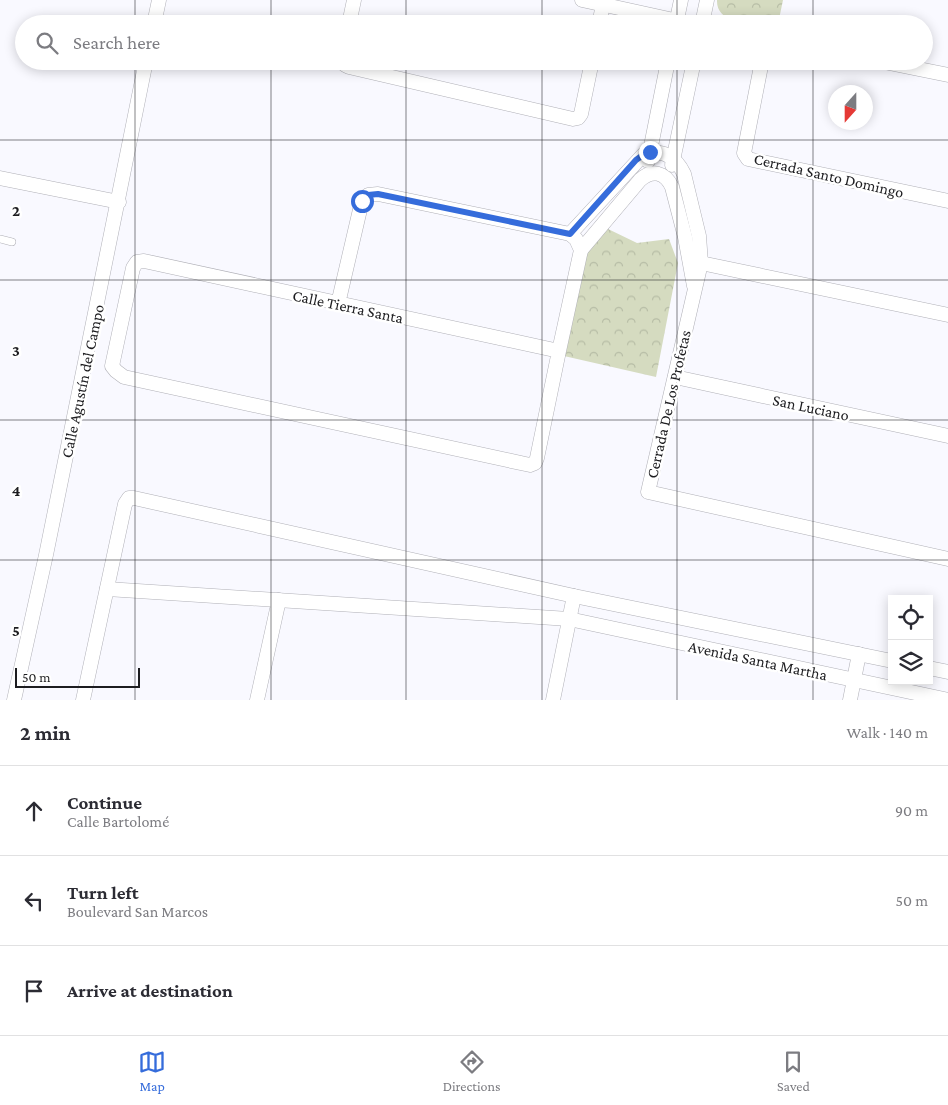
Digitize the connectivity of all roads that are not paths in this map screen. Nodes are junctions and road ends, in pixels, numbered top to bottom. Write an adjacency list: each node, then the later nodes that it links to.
1 (158, 0): 7 (street)
2 (354, 0): 8 (street)
3 (582, 0): 6 (street)
4 (680, 0): 11 (street)
5 (707, 0): 12 (street)
6 (603, 5): 9 (street); 10 (street)
7 (156, 15)
8 (351, 15)
9 (601, 15)
10 (646, 15)
11 (677, 15)
12 (704, 15)
13 (144, 70): 26 (street, Calle Agustín del Campo)
14 (358, 70): 15 (street)
15 (590, 70)
16 (666, 70): 21 (street)
17 (692, 70): 22 (street)
18 (760, 70): 27 (street, Cerrada Santo Domingo)
19 (923, 70): 20 (street)
20 (948, 75)
21 (650, 152): 22 (street); 23 (street); 28 (street)
22 (673, 158): 25 (street); 32 (street)
23 (645, 175): 25 (street); 31 (street)
24 (0, 178): 26 (street)
25 (669, 180): 33 (street)
26 (119, 202): 49 (street, Calle Agustín del Campo)
27 (948, 202)
28 (570, 234): 31 (street); 34 (street)
29 (0, 239): 30 (lane)
30 (12, 242)
31 (581, 250): 36 (street)
32 (702, 263): 33 (street, Cerrada De Los Profetas); 35 (street)
33 (695, 291): 37 (street, Cerrada De Los Profetas)
34 (338, 304): 36 (street, Calle Tierra Santa); 36 (street, Calle Tierra Santa)
35 (948, 315)
36 (559, 351)
37 (675, 377): 38 (street, San Luciano); 39 (street, Cerrada De Los Profetas)
38 (948, 436)
39 (948, 559)
40 (107, 589): 41 (street, Avenida Santa Martha); 42 (street, Avenida Santa Martha); 50 (street, Avenida Santa Martha)
41 (574, 596): 43 (street); 44 (street, Avenida Santa Martha)
42 (279, 600): 43 (street, Avenida Santa Martha); 51 (street)
43 (569, 619): 48 (street, Avenida Santa Martha); 52 (street)
44 (860, 654): 45 (street, Avenida Santa Martha); 48 (street)
45 (888, 660)
46 (933, 669): 47 (street)
47 (948, 672)
48 (854, 680): 53 (street); 54 (street, Avenida Santa Martha)
49 (14, 700)
50 (83, 700)
51 (257, 700)
52 (553, 700)
53 (850, 700)
54 (948, 700)

